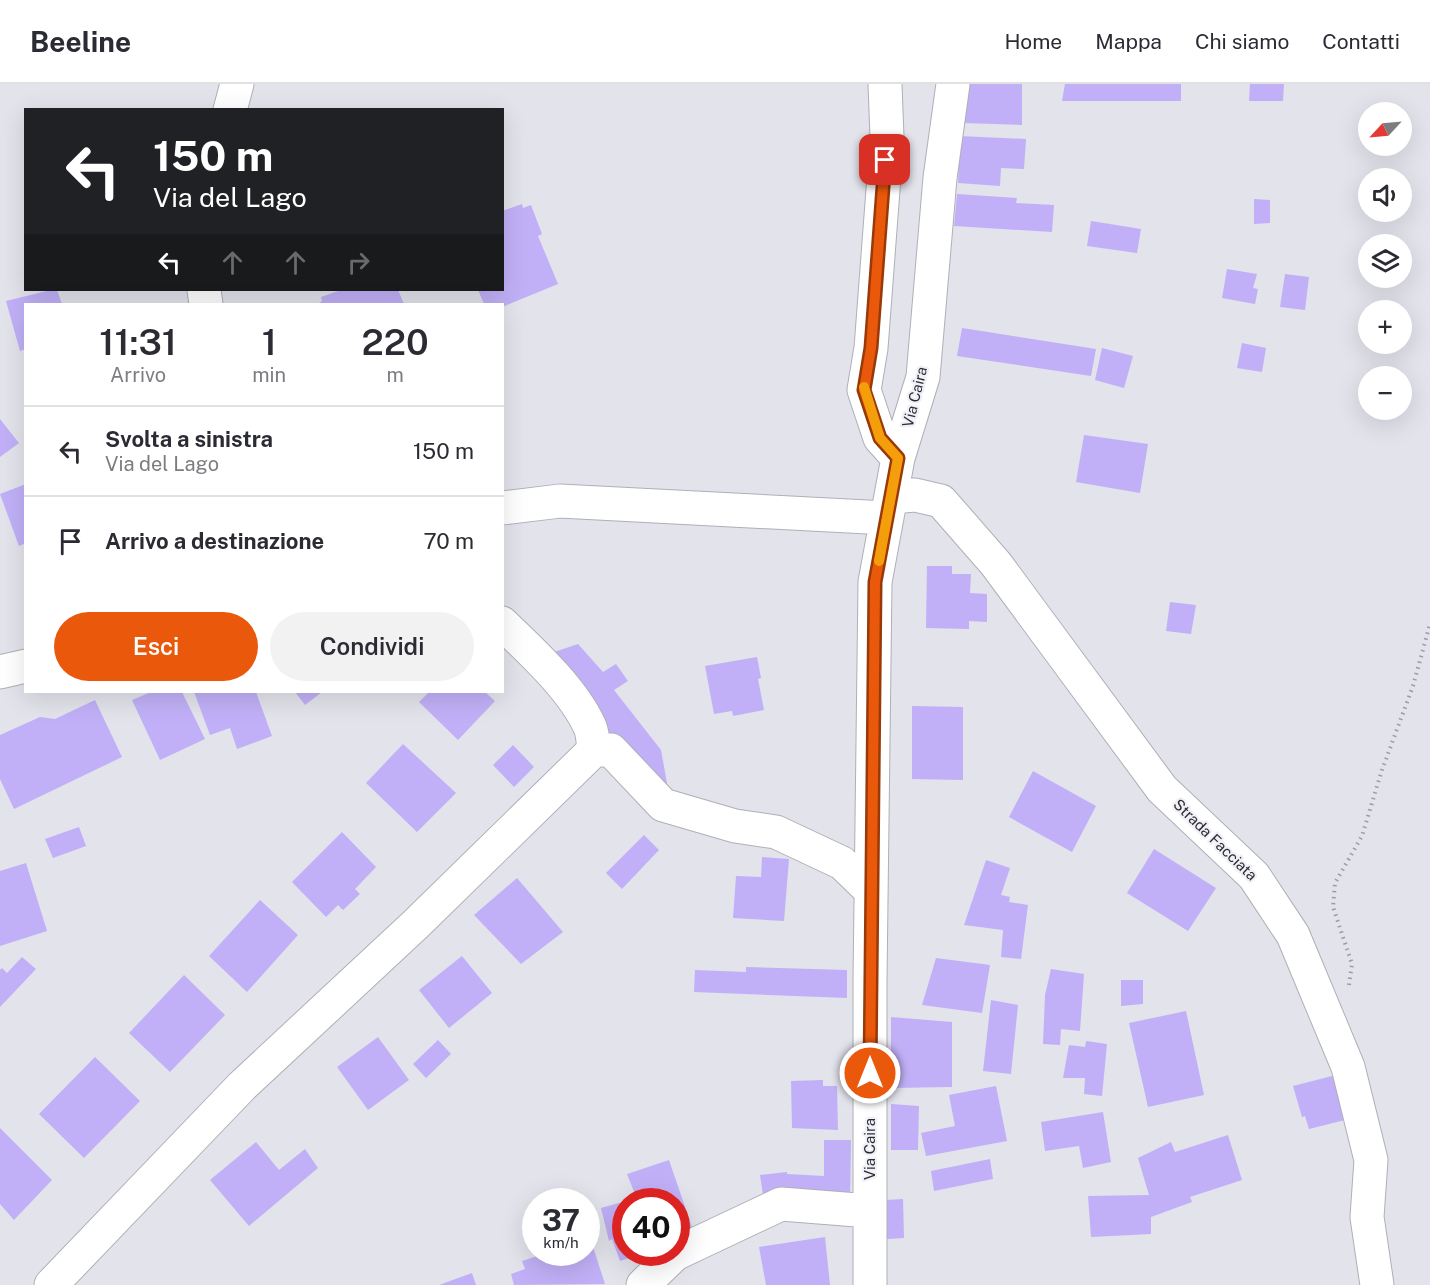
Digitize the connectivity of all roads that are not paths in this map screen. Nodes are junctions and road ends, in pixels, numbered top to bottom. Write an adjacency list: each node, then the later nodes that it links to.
1 (237, 84): 4 (street)
2 (885, 84): 5 (street)
3 (954, 84): 5 (street, Via Caira)
4 (231, 108)
5 (898, 458): 7 (street, Via Caira)
6 (504, 508): 7 (street, Strada Facciata)
7 (889, 508): 12 (street, Via Caira); 17 (street, Strada Facciata)
8 (504, 625): 11 (street)
9 (24, 666): 10 (street)
10 (0, 672)
11 (594, 750): 12 (street); 14 (street)
12 (871, 891): 13 (street, Via Caira)
13 (870, 1211): 15 (street); 16 (street, Via Caira)
14 (51, 1285)
15 (643, 1285)
16 (870, 1285)
17 (1377, 1285)

